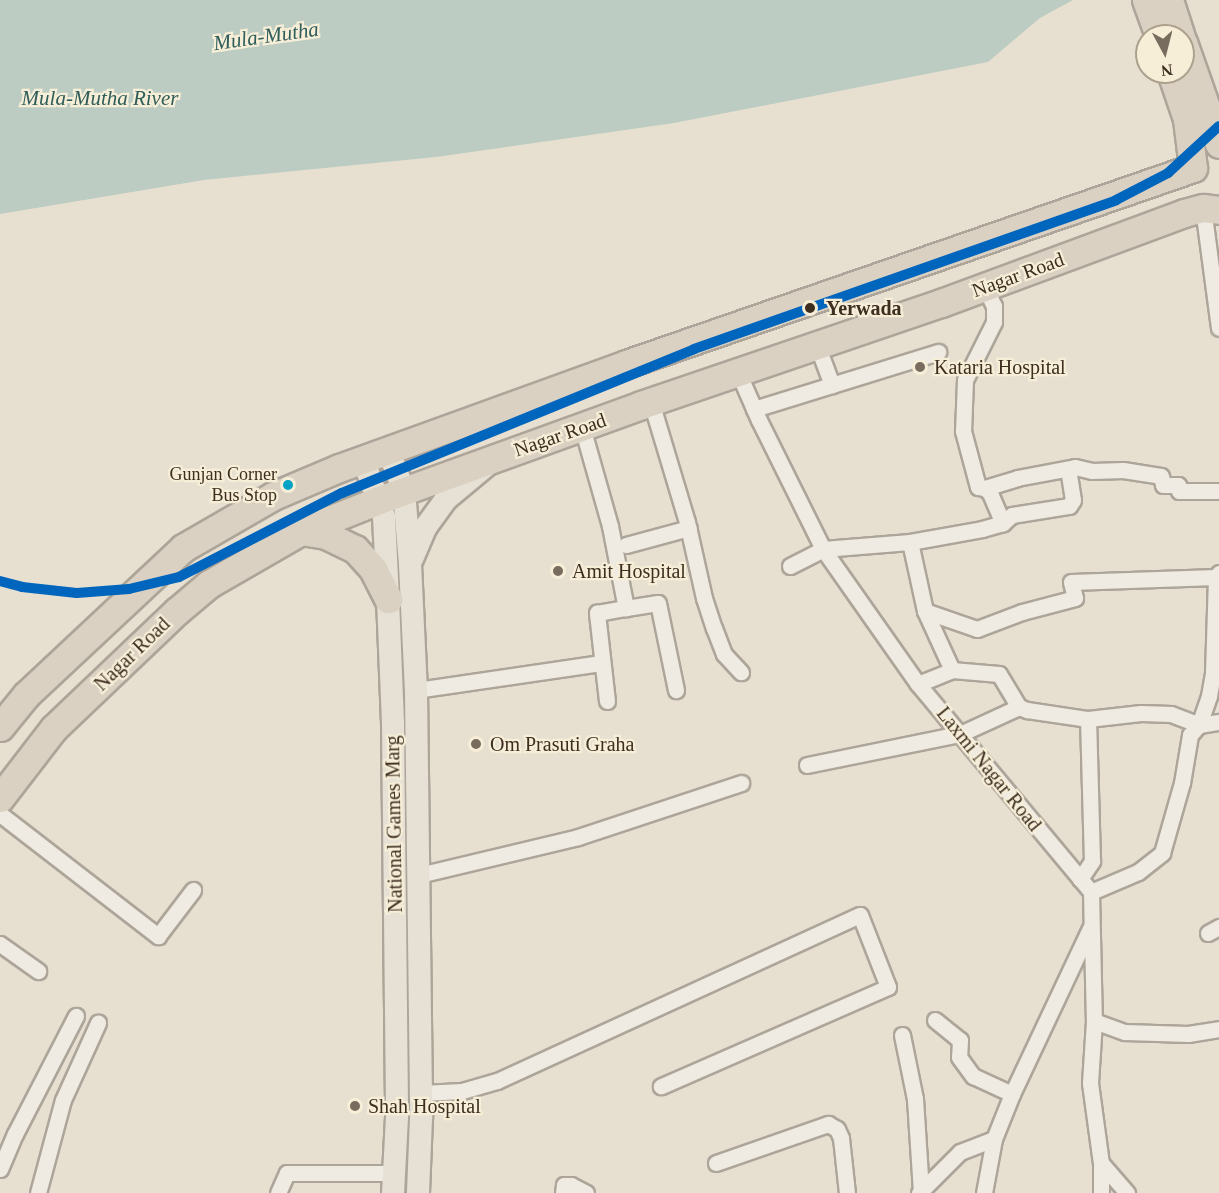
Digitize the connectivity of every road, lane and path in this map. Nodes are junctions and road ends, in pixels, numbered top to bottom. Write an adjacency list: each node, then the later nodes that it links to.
1 (1146, 0): 3 (highway)
2 (1168, 0): 4 (highway)
3 (1155, 24)
4 (1177, 24)
5 (1189, 97): 6 (highway); 7 (highway)
6 (1218, 142)
7 (1193, 168): 8 (highway); 18 (highway)
8 (1211, 209): 9 (highway, Nagar Road); 10 (street)
9 (985, 287): 11 (highway, Nagar Road); 22 (street)
10 (1219, 328)
11 (817, 345): 13 (highway, Nagar Road); 14 (street)
12 (939, 352): 14 (street)
13 (738, 372): 15 (highway, Nagar Road); 16 (street, Laxmi Nagar Road)
14 (832, 385): 16 (street)
15 (651, 402): 17 (highway, Nagar Road); 26 (street)
16 (754, 409): 30 (street, Laxmi Nagar Road)
17 (582, 427): 19 (highway, Nagar Road); 35 (street)
18 (388, 450): 20 (highway); 24 (main road)
19 (498, 457): 24 (highway, Nagar Road); 31 (main road)
20 (363, 459): 24 (main road, National Games Marg); 49 (highway)
21 (1068, 470): 22 (street); 23 (street); 25 (street)
22 (986, 488): 25 (street)
23 (1219, 491)
24 (391, 495): 27 (highway, Nagar Road); 31 (main road, National Games Marg); 34 (main road, National Games Marg)
25 (1003, 523): 28 (street)
26 (689, 528): 29 (street); 40 (street)
27 (301, 531): 34 (highway); 53 (highway, Nagar Road)
28 (909, 542): 30 (street); 37 (street)
29 (626, 545)
30 (823, 549): 32 (street); 41 (street, Laxmi Nagar Road)
31 (410, 564): 42 (main road, National Games Marg)
32 (790, 566)
33 (1217, 575): 36 (street); 37 (street)
34 (388, 599): 75 (main road, National Games Marg)
35 (626, 608): 38 (street); 43 (street)
36 (1217, 609): 48 (street)
37 (925, 611): 39 (street)
38 (602, 663): 42 (street); 44 (street)
39 (952, 670): 41 (street); 45 (street)
40 (741, 672)
41 (918, 684): 50 (street, Laxmi Nagar Road)
42 (416, 690): 55 (main road, National Games Marg)
43 (676, 690)
44 (608, 701)
45 (1018, 707): 46 (street); 50 (street)
46 (1088, 719): 48 (street); 56 (street)
47 (1219, 722): 48 (street)
48 (1199, 725): 58 (street)
49 (0, 727)
50 (960, 734): 51 (street); 56 (street, Laxmi Nagar Road)
51 (807, 765)
52 (741, 783): 55 (street)
53 (0, 798)
54 (0, 814): 57 (street)
55 (418, 875): 69 (main road, National Games Marg)
56 (1080, 879): 58 (street, Laxmi Nagar Road)
57 (193, 890)
58 (1091, 892): 59 (street)
59 (1091, 925): 64 (street); 70 (street)
60 (0, 944): 61 (street)
61 (38, 972)
62 (76, 1016): 74 (street)
63 (935, 1020): 70 (street)
64 (1094, 1021): 66 (street); 73 (street)
65 (98, 1023): 78 (street)
66 (1219, 1029)
67 (902, 1035): 77 (street)
68 (661, 1086): 69 (street)
69 (421, 1094): 76 (main road, National Games Marg)
70 (1012, 1094): 71 (street)
71 (994, 1139): 77 (street); 83 (street)
72 (716, 1163): 82 (street)
73 (1101, 1163): 84 (street); 85 (street)
74 (0, 1169)
75 (396, 1186): 79 (street)
76 (416, 1187)
77 (920, 1192)
78 (38, 1193)
79 (278, 1193)
80 (563, 1193): 81 (street)
81 (585, 1193)
82 (847, 1193)
83 (984, 1193)
84 (1101, 1193)
85 (1127, 1193)

